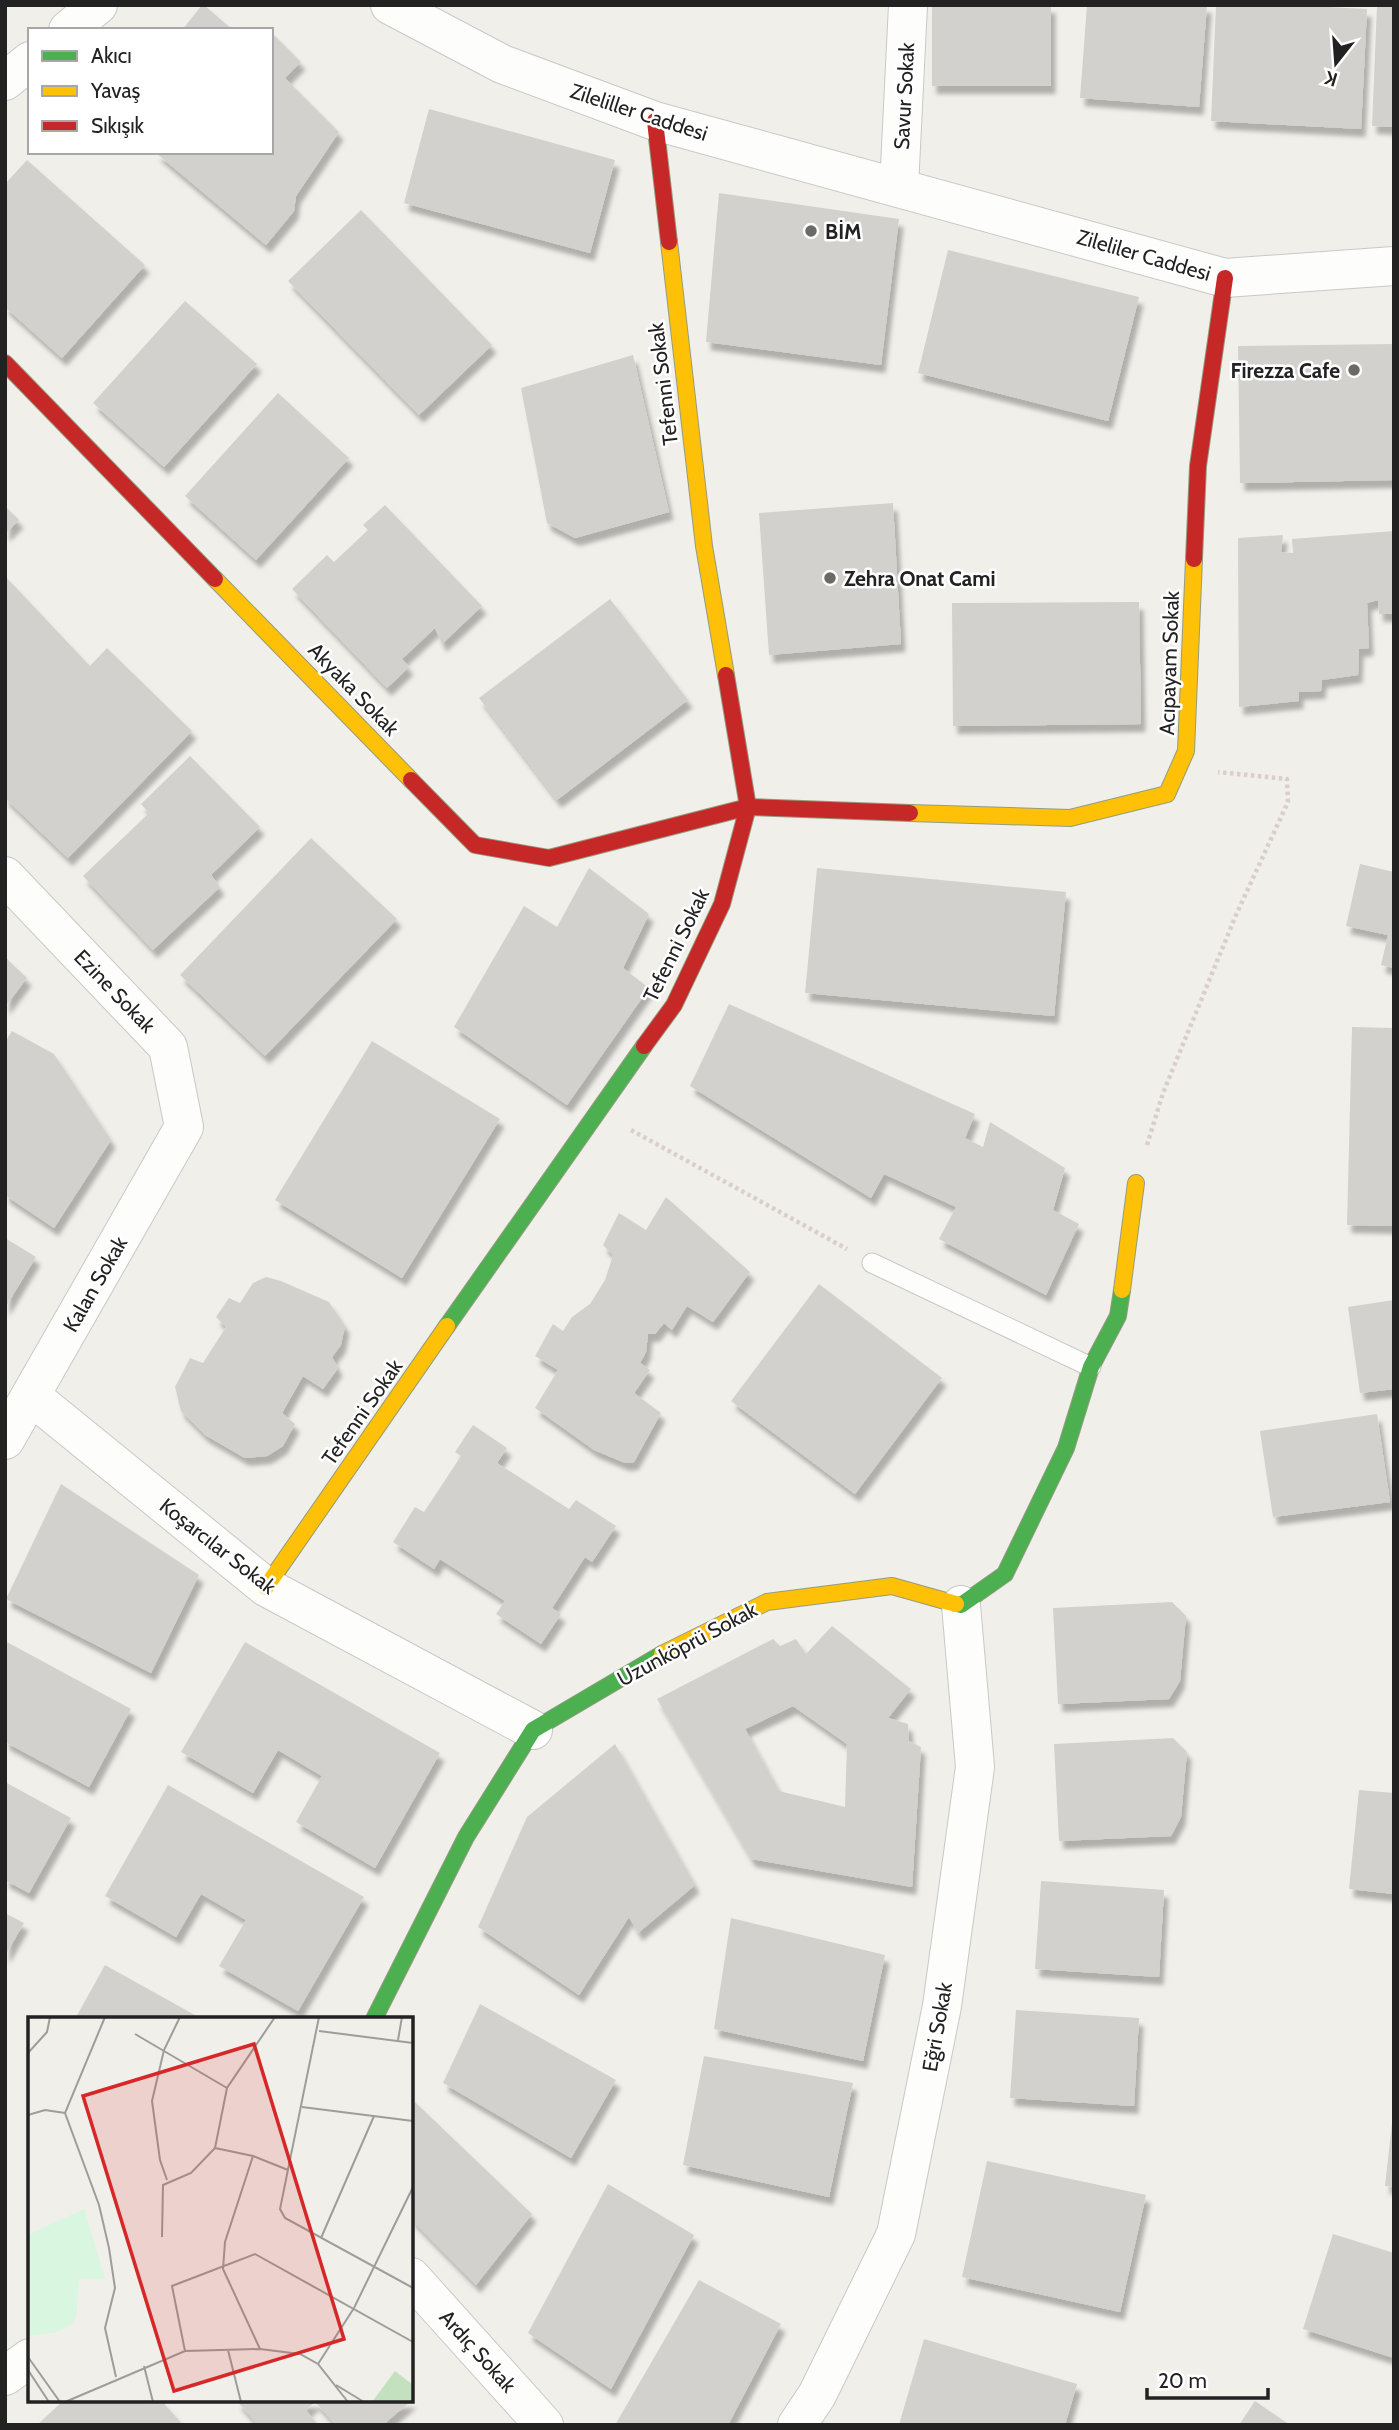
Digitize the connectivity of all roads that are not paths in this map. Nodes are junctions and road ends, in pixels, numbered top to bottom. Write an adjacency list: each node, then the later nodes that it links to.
1 (98, 5): 4 (street)
2 (390, 5): 7 (street, Zileliller Caddesi)
3 (908, 5): 8 (street, Savur Sokak)
4 (70, 28)
5 (28, 63): 6 (street)
6 (5, 81)
7 (655, 121): 8 (street, Zileliller Caddesi); 12 (street, Tefenni Sokak)
8 (899, 187): 10 (street, Zileliler Caddesi)
9 (1394, 266): 10 (street, Zileliler Caddesi)
10 (1225, 278): 12 (street, Acıpayam Sokak)
11 (5, 363): 12 (street, Akyaka Sokak)
12 (748, 807): 20 (street, Tefenni Sokak)
13 (5, 876): 14 (street, Ezine Sokak)
14 (184, 1127): 18 (street, Kalan Sokak)
15 (1136, 1183): 17 (street)
16 (872, 1263): 17 (lane)
17 (1091, 1367): 21 (street)
18 (31, 1396): 19 (street, Kalan Sokak); 20 (street, Koşarcılar Sokak)
19 (5, 1440)
20 (266, 1587): 22 (street, Koşarcılar Sokak)
21 (961, 1605): 22 (street, Uzunköprü Sokak); 28 (street, Eğri Sokak)
22 (533, 1731): 23 (street, Uzunköprü Sokak)
23 (375, 2017)
24 (413, 2279): 27 (street, Ardıç Sokak)
25 (28, 2359): 26 (street)
26 (5, 2376)
27 (544, 2425)
28 (797, 2425)

